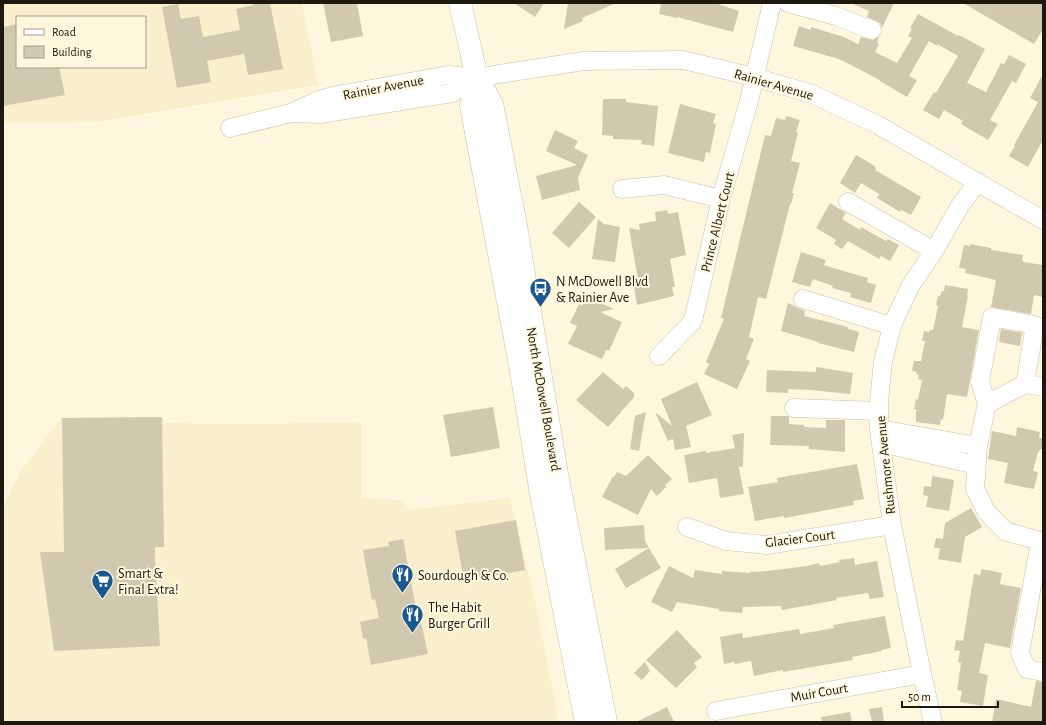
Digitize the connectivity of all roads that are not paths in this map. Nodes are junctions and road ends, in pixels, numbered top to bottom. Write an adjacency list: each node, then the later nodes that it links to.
1 (460, 3): 6 (main road, North McDowell Boulevard)
2 (772, 3): 5 (street, Prince Albert Court)
3 (788, 3): 4 (street)
4 (872, 30)
5 (754, 77): 6 (street, Rainier Avenue); 8 (street, Rainier Avenue); 10 (street, Prince Albert Court)
6 (477, 78): 7 (street, Rainier Avenue); 31 (main road, North McDowell Boulevard); 32 (main road, North McDowell Boulevard)
7 (230, 128)
8 (978, 182): 12 (street, Rainier Avenue); 13 (street, Rushmore Avenue)
9 (622, 189): 10 (street)
10 (721, 199): 16 (street, Prince Albert Court)
11 (848, 202): 13 (street)
12 (1043, 220)
13 (934, 251): 15 (street, Rushmore Avenue)
14 (803, 299): 15 (street)
15 (892, 326): 21 (street, Rushmore Avenue)
16 (659, 356)
17 (1024, 384): 18 (street); 19 (street); 19 (street)
18 (1043, 387)
19 (987, 404): 23 (street)
20 (794, 408): 21 (street)
21 (879, 412): 22 (street, Rushmore Avenue)
22 (880, 436): 23 (street); 24 (street); 25 (street, Rushmore Avenue)
23 (978, 446): 24 (street)
24 (976, 465): 27 (street)
25 (892, 525): 26 (street, Glacier Court); 29 (street, Rushmore Avenue)
26 (687, 527)
27 (1041, 542): 28 (street)
28 (1043, 672)
29 (922, 674): 30 (street, Muir Court); 33 (street, Rushmore Avenue)
30 (716, 711)
31 (586, 722)
32 (606, 722)
33 (933, 722)

